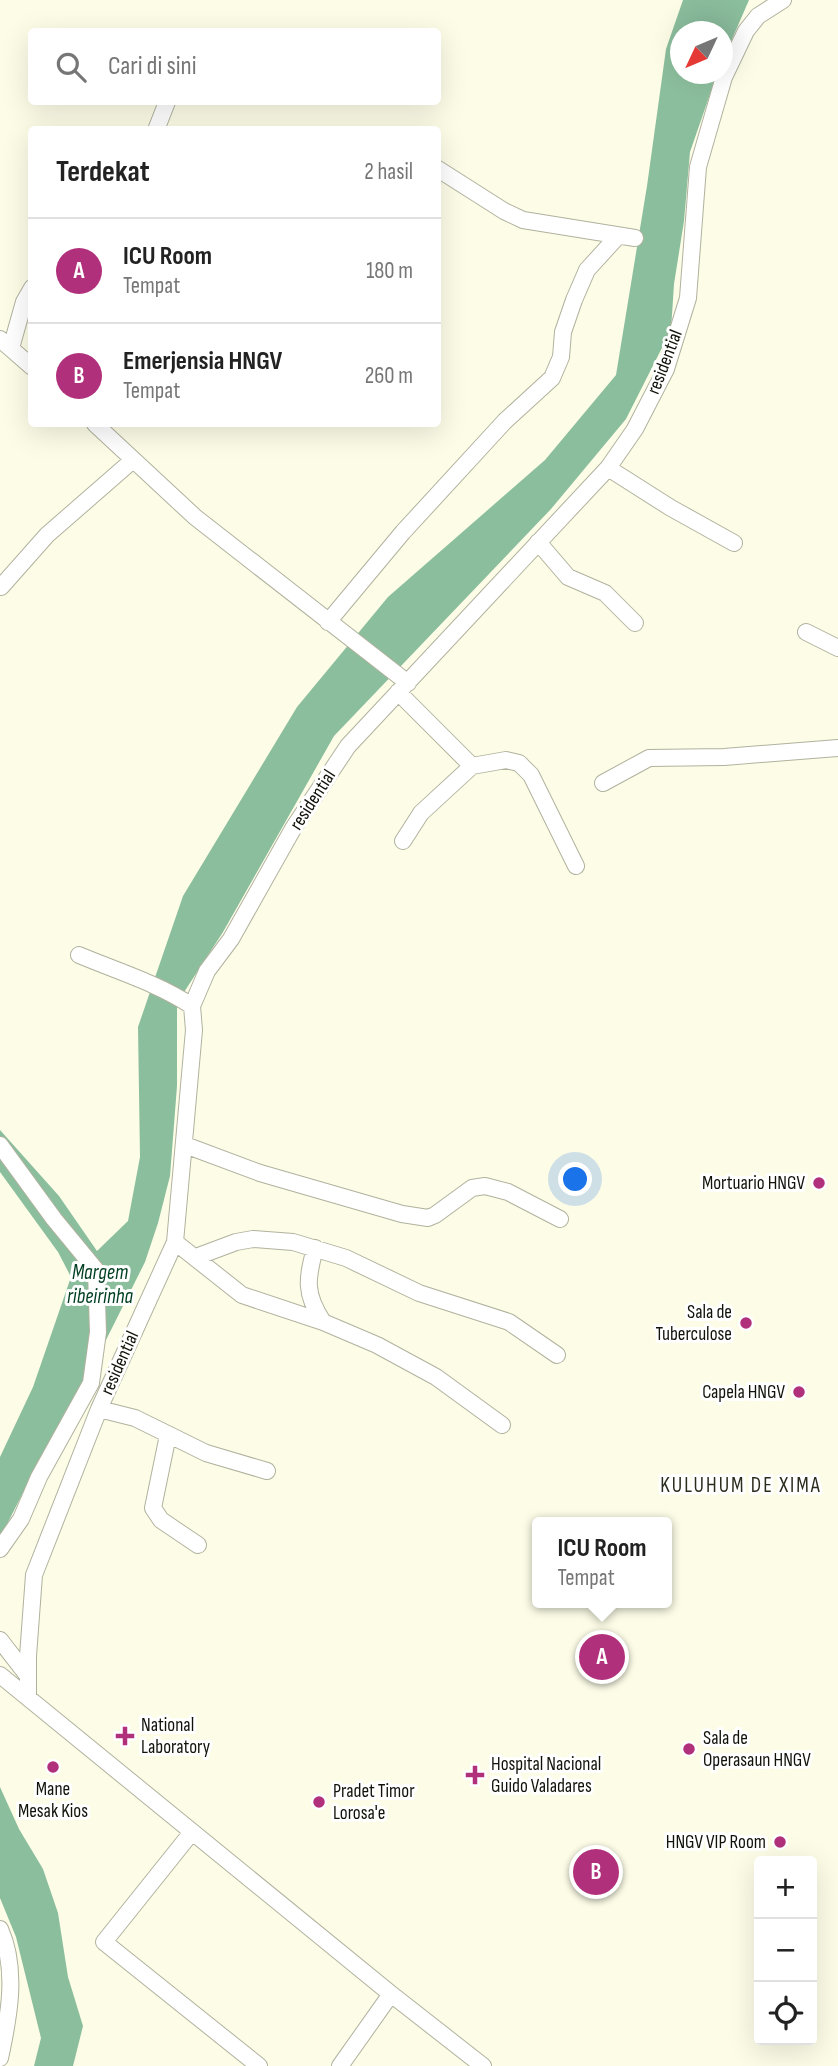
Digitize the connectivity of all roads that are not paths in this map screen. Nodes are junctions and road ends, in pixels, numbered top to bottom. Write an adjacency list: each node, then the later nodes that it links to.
1 (783, 0): 12 (street, residential)
2 (166, 105): 3 (street)
3 (158, 126)
4 (441, 171): 5 (street)
5 (618, 236): 6 (street); 16 (street)
6 (635, 238)
7 (28, 295): 8 (street)
8 (5, 344): 9 (street)
9 (28, 364)
10 (98, 427): 11 (street)
11 (133, 460): 15 (street); 16 (street)
12 (608, 468): 13 (street, residential); 14 (street)
13 (538, 542): 17 (street); 20 (street, residential)
14 (734, 543)
15 (1, 587)
16 (328, 621): 20 (street)
17 (635, 623)
18 (806, 632): 19 (street)
19 (838, 648)
20 (401, 683): 22 (street); 27 (street, residential)
21 (838, 748): 23 (street)
22 (472, 765): 24 (street); 25 (street)
23 (603, 783)
24 (403, 841)
25 (576, 866)
26 (79, 955): 27 (street)
27 (192, 1006): 29 (street, residential)
28 (0, 1145): 41 (street)
29 (185, 1145): 30 (street); 31 (street, residential)
30 (559, 1219)
31 (175, 1242): 33 (street); 36 (street, residential)
32 (315, 1248): 33 (street); 34 (street); 35 (street)
33 (196, 1257): 34 (street)
34 (323, 1321): 37 (street)
35 (557, 1355)
36 (99, 1409): 38 (street); 44 (street, residential)
37 (502, 1425)
38 (168, 1435): 39 (street); 40 (street)
39 (267, 1471)
40 (198, 1545)
41 (0, 1549)
42 (0, 1640): 44 (street)
43 (1, 1676): 45 (street)
44 (28, 1676): 45 (street, residential)
45 (28, 1696): 46 (street)
46 (191, 1832): 48 (street); 50 (street)
47 (2, 1941): 49 (street)
48 (391, 1994): 51 (street); 52 (street)
49 (0, 2058)
50 (260, 2066)
51 (340, 2066)
52 (484, 2066)

